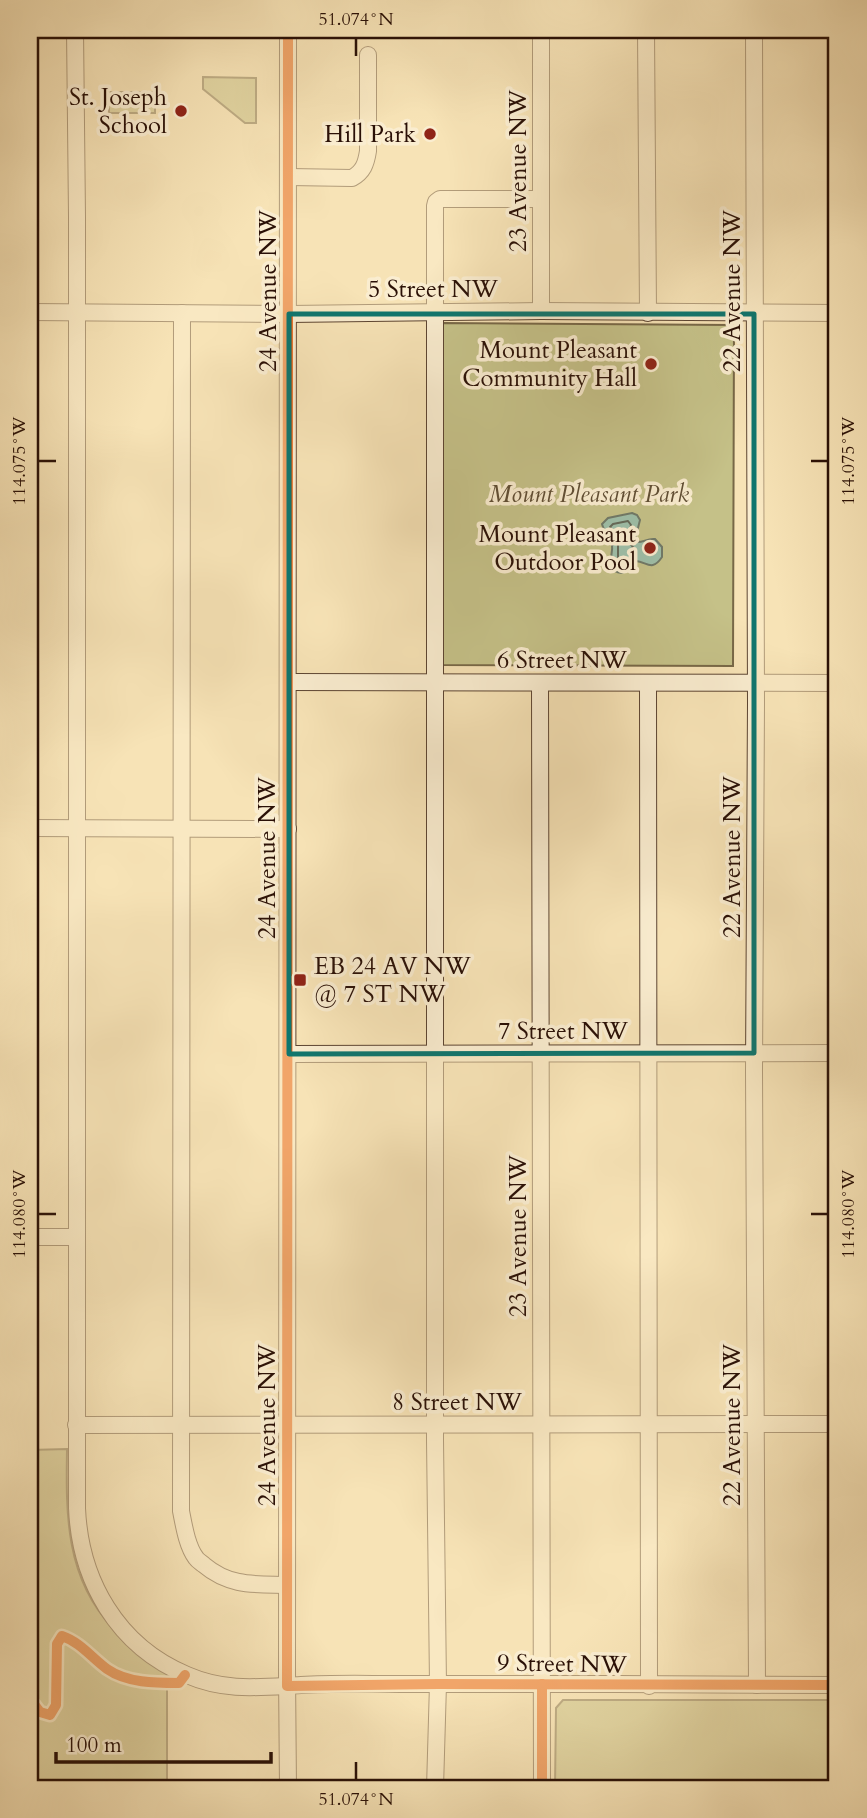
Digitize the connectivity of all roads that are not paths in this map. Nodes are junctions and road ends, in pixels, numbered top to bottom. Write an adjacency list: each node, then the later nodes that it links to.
1 (75, 30): 11 (street, 9 Street NW)
2 (288, 30): 7 (street, 24 Avenue NW)
3 (541, 30): 8 (street, 23 Avenue NW)
4 (646, 30): 14 (street)
5 (754, 30): 17 (street, 22 Avenue NW)
6 (368, 55): 7 (street)
7 (289, 177): 16 (street, 24 Avenue NW)
8 (541, 199): 9 (street, 23 Avenue NW); 12 (street)
9 (541, 311): 12 (street, 5 Street NW); 14 (street, 5 Street NW)
10 (30, 312): 11 (street, 5 Street NW)
11 (76, 312): 13 (street, 5 Street NW); 24 (street, 9 Street NW)
12 (435, 312): 16 (street, 5 Street NW); 19 (street)
13 (182, 313): 16 (street, 5 Street NW); 26 (street)
14 (648, 313): 17 (street, 5 Street NW)
15 (837, 313): 17 (street, 5 Street NW)
16 (289, 314): 18 (street, 24 Avenue NW)
17 (754, 314): 22 (street, 22 Avenue NW)
18 (288, 682): 19 (street, 6 Street NW); 27 (street, 24 Avenue NW)
19 (435, 683): 20 (street, 6 Street NW); 32 (street)
20 (540, 683): 21 (street, 6 Street NW); 33 (street, 23 Avenue NW)
21 (648, 683): 22 (street, 6 Street NW); 28 (street)
22 (756, 683): 23 (street, 6 Street NW); 29 (street, 22 Avenue NW)
23 (837, 683)
24 (77, 827): 25 (street); 26 (street); 35 (street, 9 Street NW)
25 (30, 828)
26 (182, 828): 27 (street); 43 (street)
27 (288, 829): 31 (street, 24 Avenue NW)
28 (648, 1053): 29 (street, 7 Street NW); 33 (street, 7 Street NW); 36 (street)
29 (754, 1053): 30 (street, 7 Street NW); 37 (street, 22 Avenue NW)
30 (837, 1053)
31 (289, 1054): 32 (street, 7 Street NW); 40 (street, 24 Avenue NW)
32 (435, 1054): 33 (street, 7 Street NW); 41 (street)
33 (541, 1054): 42 (street, 23 Avenue NW)
34 (30, 1237): 35 (street)
35 (76, 1237): 39 (street, 9 Street NW)
36 (648, 1424): 37 (street, 8 Street NW); 42 (street, 8 Street NW); 50 (street)
37 (755, 1424): 38 (street, 8 Street NW); 47 (street, 22 Avenue NW)
38 (837, 1424)
39 (76, 1425): 43 (street, 8 Street NW); 49 (street, 9 Street NW)
40 (287, 1425): 41 (street, 8 Street NW); 43 (street, 8 Street NW); 44 (street, 24 Avenue NW)
41 (435, 1425): 42 (street, 8 Street NW); 45 (street)
42 (541, 1425): 46 (street, 23 Avenue NW)
43 (181, 1426): 44 (street)
44 (287, 1585): 49 (street, 24 Avenue NW)
45 (438, 1684): 46 (street, 9 Street NW); 49 (street, 9 Street NW); 52 (street)
46 (542, 1684): 50 (street, 9 Street NW); 53 (street, 23 Avenue NW)
47 (757, 1685): 48 (street, 9 Street NW); 50 (street, 9 Street NW)
48 (837, 1685)
49 (287, 1686): 51 (street, 24 Avenue NW)
50 (649, 1686)
51 (288, 1788)
52 (435, 1788)
53 (542, 1788)

